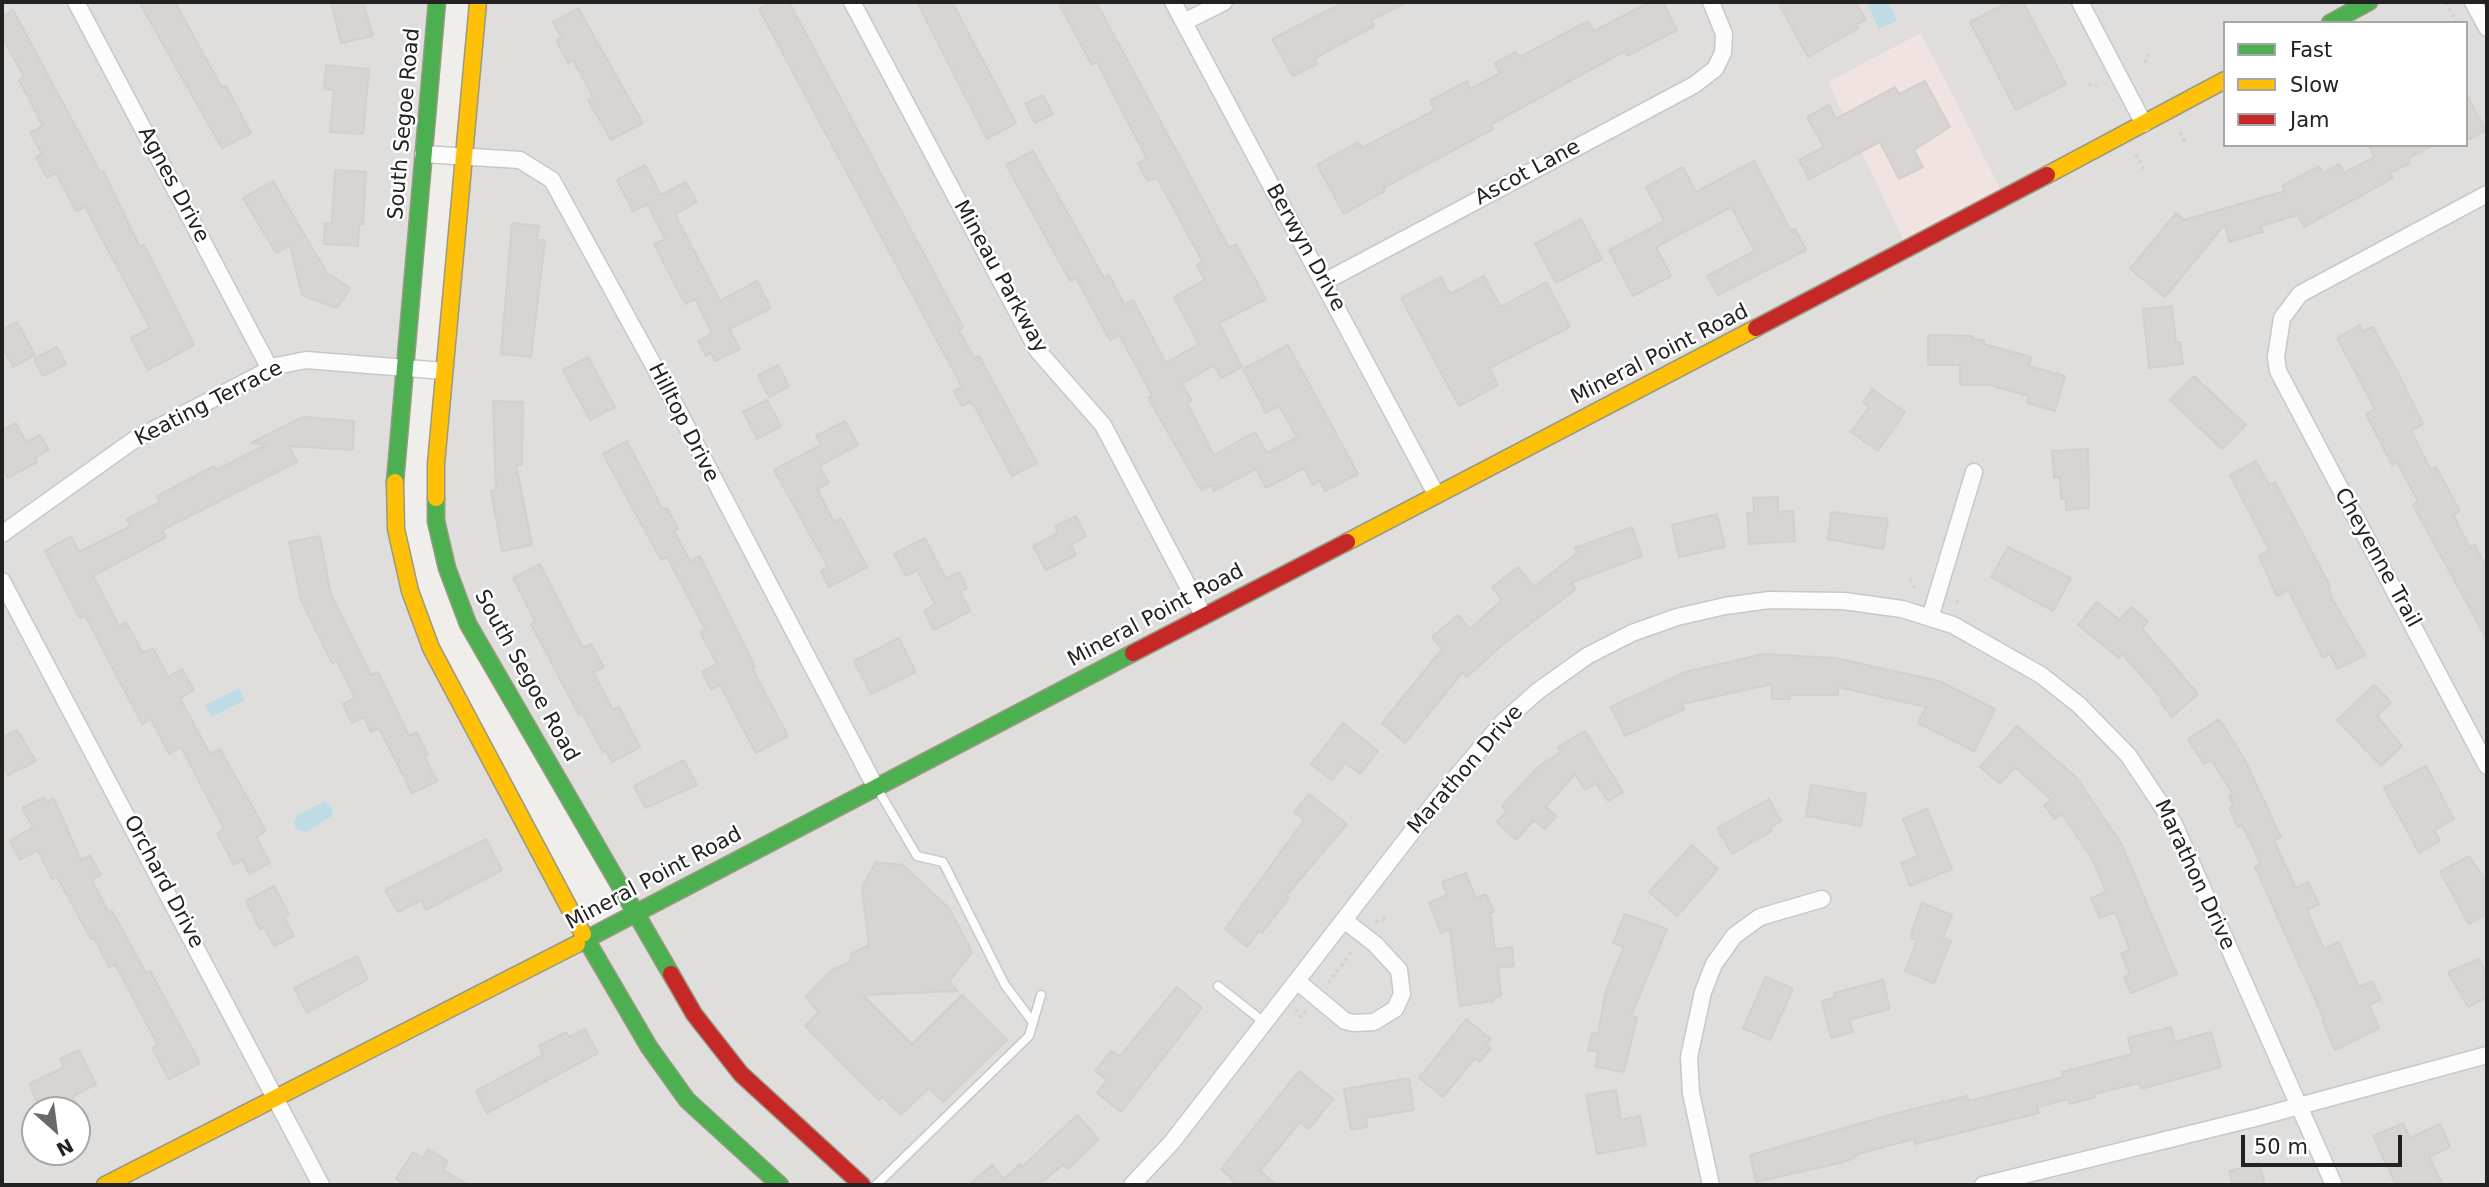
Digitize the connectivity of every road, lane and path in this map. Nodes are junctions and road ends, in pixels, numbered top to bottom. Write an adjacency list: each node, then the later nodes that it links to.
1 (76, 2): 31 (street, Agnes Drive)
2 (437, 2): 24 (street, South Segoe Road)
3 (478, 2): 26 (street, South Segoe Road)
4 (852, 2): 41 (street, Mineau Parkway)
5 (1173, 2): 14 (street, Berwyn Drive)
6 (1224, 2): 14 (street)
7 (1711, 2): 29 (street, Ascot Lane)
8 (2080, 2): 21 (street)
9 (2369, 2): 12 (street)
10 (2445, 2): 13 (path)
11 (2473, 2): 15 (street)
12 (2334, 21)
13 (2455, 21)
14 (1184, 22): 29 (street, Berwyn Drive)
15 (2487, 28)
16 (2148, 54): 17 (path)
17 (2145, 63)
18 (2223, 81): 21 (street, Mineral Point Road)
19 (2088, 84): 20 (path)
20 (2097, 86)
21 (2144, 124): 34 (street, Mineral Point Road)
22 (2180, 132): 23 (path)
23 (2187, 145)
24 (423, 154): 26 (street, Hilltop Drive); 30 (street, South Segoe Road)
25 (2136, 154): 27 (path)
26 (465, 159): 32 (street, South Segoe Road); 44 (street, Hilltop Drive)
27 (2144, 169)
28 (2487, 194): 43 (street, Cheyenne Trail)
29 (1324, 282): 34 (street, Berwyn Drive)
30 (404, 368): 31 (street, Keating Terrace); 32 (street, Keating Terrace); 48 (street, South Segoe Road)
31 (270, 369): 35 (street, Keating Terrace)
32 (444, 371): 46 (street, South Segoe Road)
33 (1974, 472): 42 (street)
34 (1436, 494): 41 (street, Mineral Point Road)
35 (2, 534)
36 (1910, 579): 38 (path)
37 (2, 581): 57 (street, Orchard Drive)
38 (1915, 588)
39 (1963, 600): 40 (path)
40 (1956, 602)
41 (1203, 615): 44 (street, Mineral Point Road)
42 (1930, 618): 47 (street, Marathon Drive); 58 (street, Marathon Drive)
43 (2487, 766)
44 (875, 786): 46 (street, Mineral Point Road); 54 (lane)
45 (1822, 899): 66 (street)
46 (635, 913): 48 (street, Mineral Point Road); 63 (street, South Segoe Road)
47 (1344, 920): 50 (street, Marathon Drive); 50 (street)
48 (586, 939): 57 (street, Mineral Point Road); 62 (street, South Segoe Road)
49 (1357, 946): 52 (path)
50 (1297, 981): 55 (street, Marathon Drive)
51 (1219, 985): 55 (lane)
52 (1324, 987)
53 (1041, 995): 54 (lane)
54 (1032, 1021): 64 (lane)
55 (1265, 1023): 65 (street, Marathon Drive)
56 (2487, 1055): 58 (street)
57 (277, 1097): 60 (street, Mineral Point Road); 61 (street, Orchard Drive)
58 (2298, 1106): 59 (street); 68 (street, Marathon Drive)
59 (2024, 1180): 67 (street)
60 (105, 1185)
61 (321, 1185)
62 (780, 1185)
63 (862, 1185)
64 (876, 1185)
65 (1132, 1185)
66 (1711, 1185)
67 (1983, 1185)
68 (2334, 1185)

